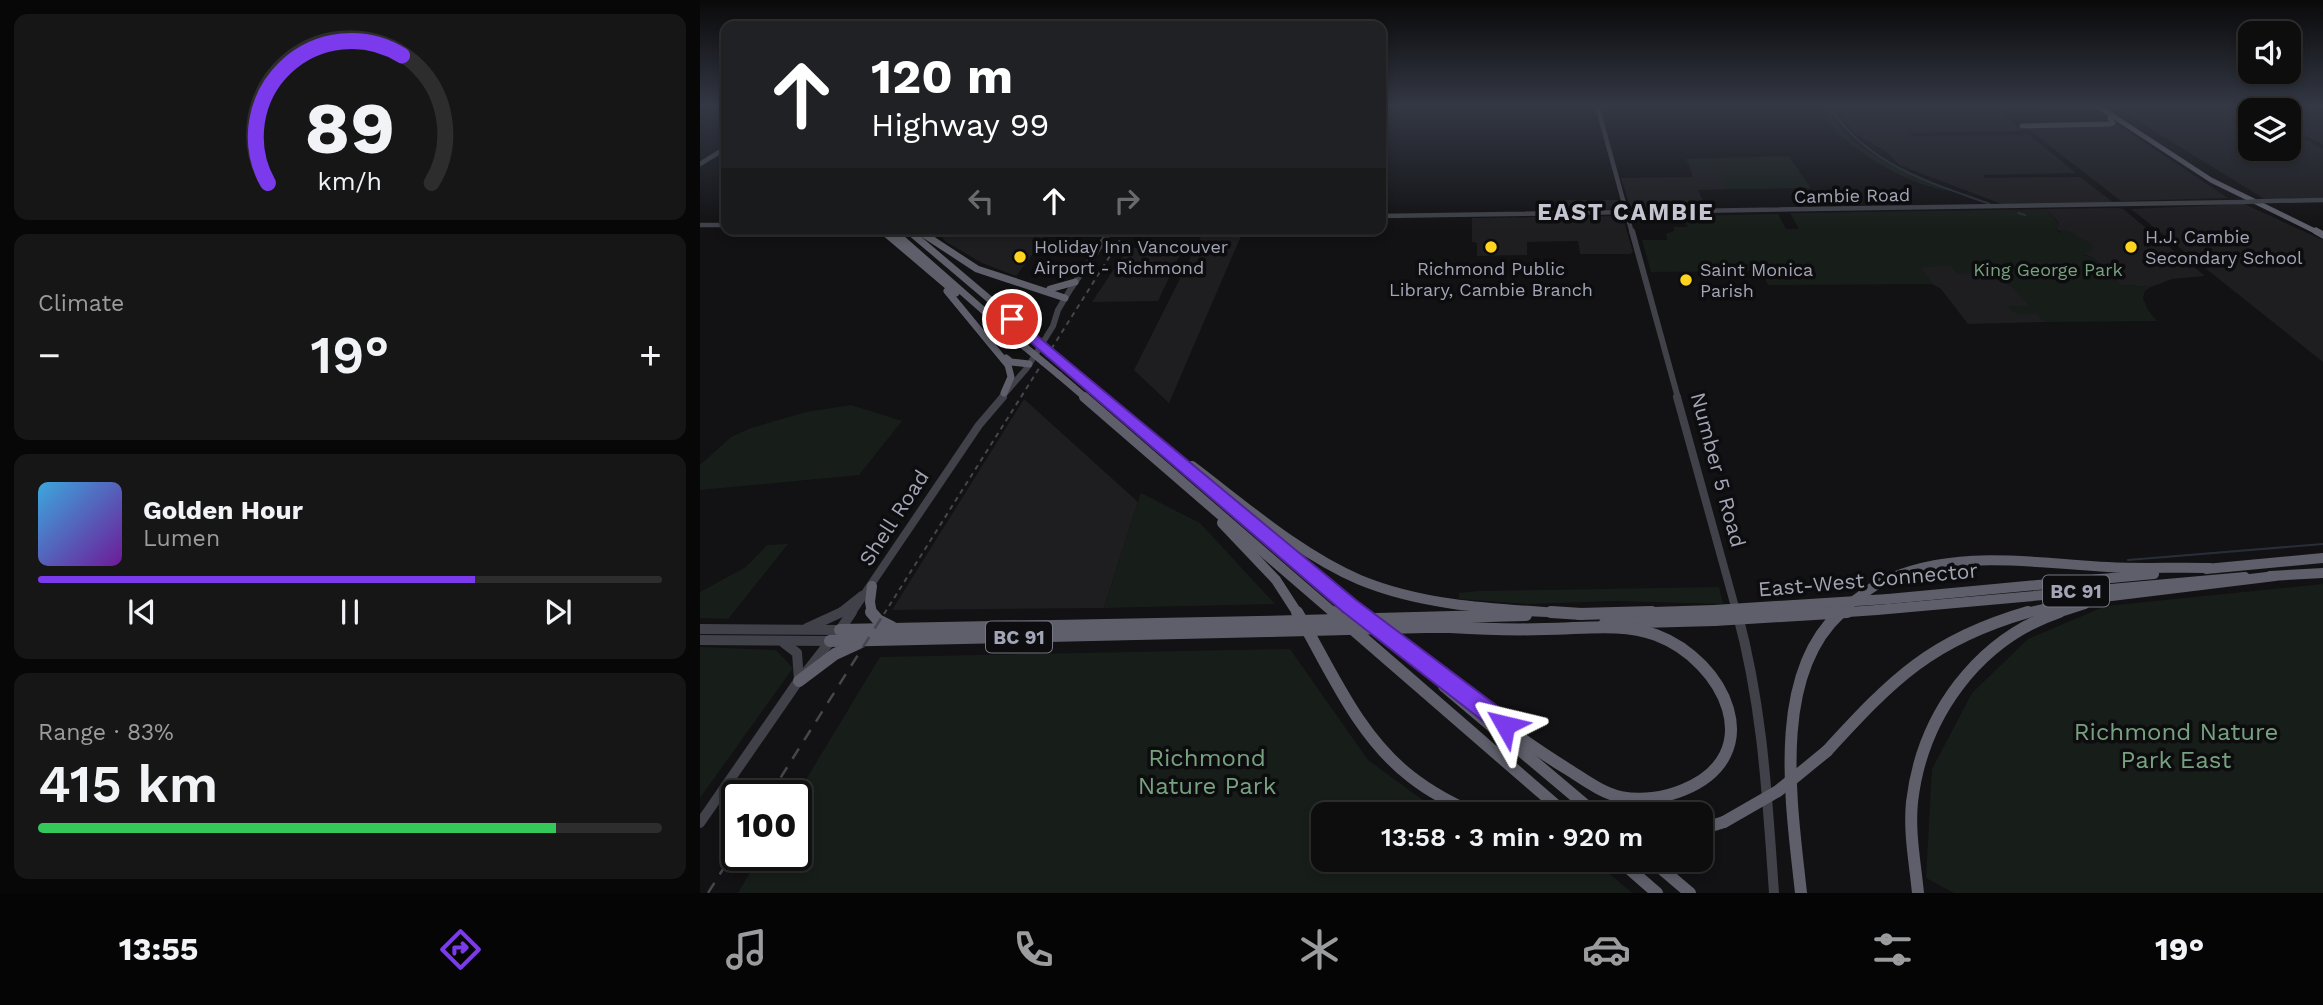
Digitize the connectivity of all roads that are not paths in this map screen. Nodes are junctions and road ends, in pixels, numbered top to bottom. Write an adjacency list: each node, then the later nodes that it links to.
1 (1609, 147): 7 (main road, Number 5 Road)
2 (2158, 147): 11 (highway)
3 (2165, 147): 11 (highway)
4 (721, 151): 5 (main road)
5 (700, 164)
6 (2323, 200): 7 (main road, Cambie Road, bridge)
7 (1628, 213): 8 (main road, Cambie Road); 55 (main road, Number 5 Road)
8 (1386, 216)
9 (700, 225): 10 (main road)
10 (721, 225)
11 (2323, 233)
12 (887, 235): 17 (highway)
13 (898, 235): 21 (highway)
14 (913, 235): 25 (highway, bridge)
15 (924, 235): 19 (highway)
16 (1108, 235): 18 (main road, Shell Road)
17 (939, 282): 21 (highway); 22 (highway)
18 (1075, 282): 19 (highway); 20 (main road, Shell Road)
19 (1035, 287): 20 (highway)
20 (1065, 298): 23 (main road, Shell Road)
21 (1004, 328): 26 (highway, bridge)
22 (999, 352): 23 (highway); 24 (highway)
23 (1029, 364): 24 (main road, Shell Road)
24 (1004, 393): 31 (main road, Shell Road)
25 (1123, 413): 33 (highway); 44 (highway)
26 (1161, 462): 46 (highway); 47 (highway)
27 (2323, 558): 28 (highway, East-West Connector / BC 91)
28 (2210, 568): 34 (highway, East-West Connector / BC 91, bridge); 56 (highway)
29 (2323, 573): 30 (highway, East-West Connector / BC 91)
30 (2275, 576): 32 (highway); 34 (highway, East-West Connector / BC 91, bridge)
31 (872, 586): 37 (highway); 38 (main road, Shell Road); 39 (main road)
32 (2116, 596): 50 (highway, bridge); 57 (highway)
33 (1582, 614): 34 (highway, East-West Connector / BC 91); 37 (highway, East-West Connector / BC 91, bridge)
34 (1715, 615): 35 (highway, East-West Connector / BC 91)
35 (1450, 627): 43 (highway, East-West Connector / BC 91, bridge); 44 (highway)
36 (700, 629): 39 (main road)
37 (897, 629): 38 (highway, BC 91)
38 (839, 630): 39 (main road); 42 (main road, Shell Road)
39 (789, 631)
40 (700, 640): 41 (main road)
41 (780, 641): 42 (main road); 45 (main road)
42 (830, 641): 43 (highway, BC 91); 45 (main road, Shell Road)
43 (864, 641): 45 (highway)
44 (1402, 648): 48 (highway)
45 (799, 681): 49 (main road, Shell Road)
46 (1452, 802)
47 (1552, 802)
48 (1581, 802)
49 (700, 824)
50 (1713, 825)
51 (1633, 872): 53 (highway)
52 (1665, 872): 54 (highway)
53 (1657, 893)
54 (1690, 893)
55 (1774, 893)
56 (1801, 893)
57 (1918, 893)

